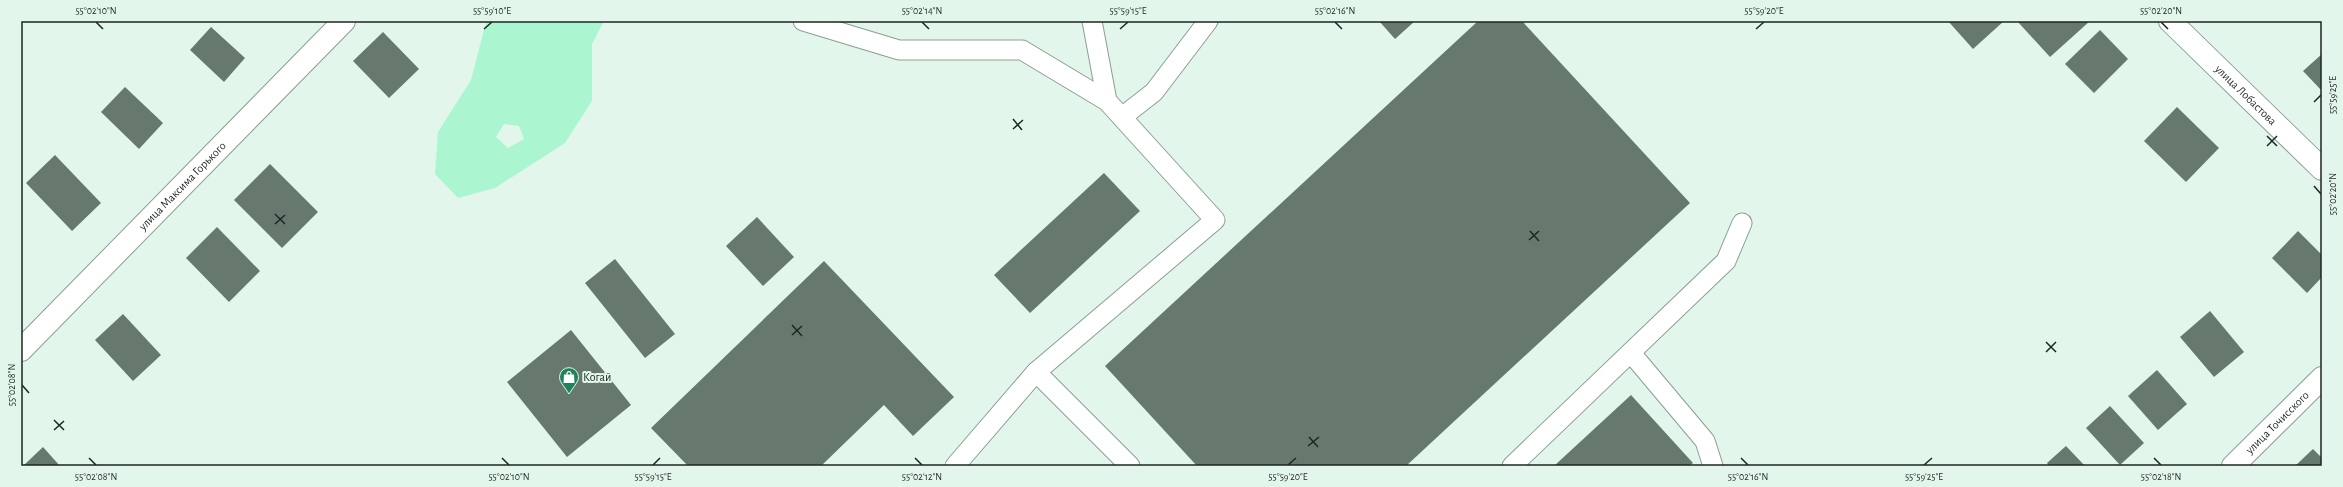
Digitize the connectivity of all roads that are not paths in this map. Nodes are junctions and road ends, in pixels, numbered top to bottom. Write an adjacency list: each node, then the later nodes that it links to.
1 (344, 21): 10 (street, улица Максима Горького)
2 (803, 21): 6 (lane)
3 (1092, 21): 6 (lane)
4 (1208, 21): 7 (lane)
5 (2170, 21): 8 (street, улица Лобастова)
6 (1107, 100): 7 (lane)
7 (1122, 117): 12 (lane)
8 (2322, 169)
9 (1742, 222): 11 (lane)
10 (21, 350)
11 (1631, 352): 16 (lane); 17 (lane)
12 (1036, 372): 14 (lane); 15 (lane)
13 (2322, 378): 18 (street, улица Точисского)
14 (955, 466)
15 (1130, 466)
16 (1512, 466)
17 (1713, 466)
18 (2233, 466)

